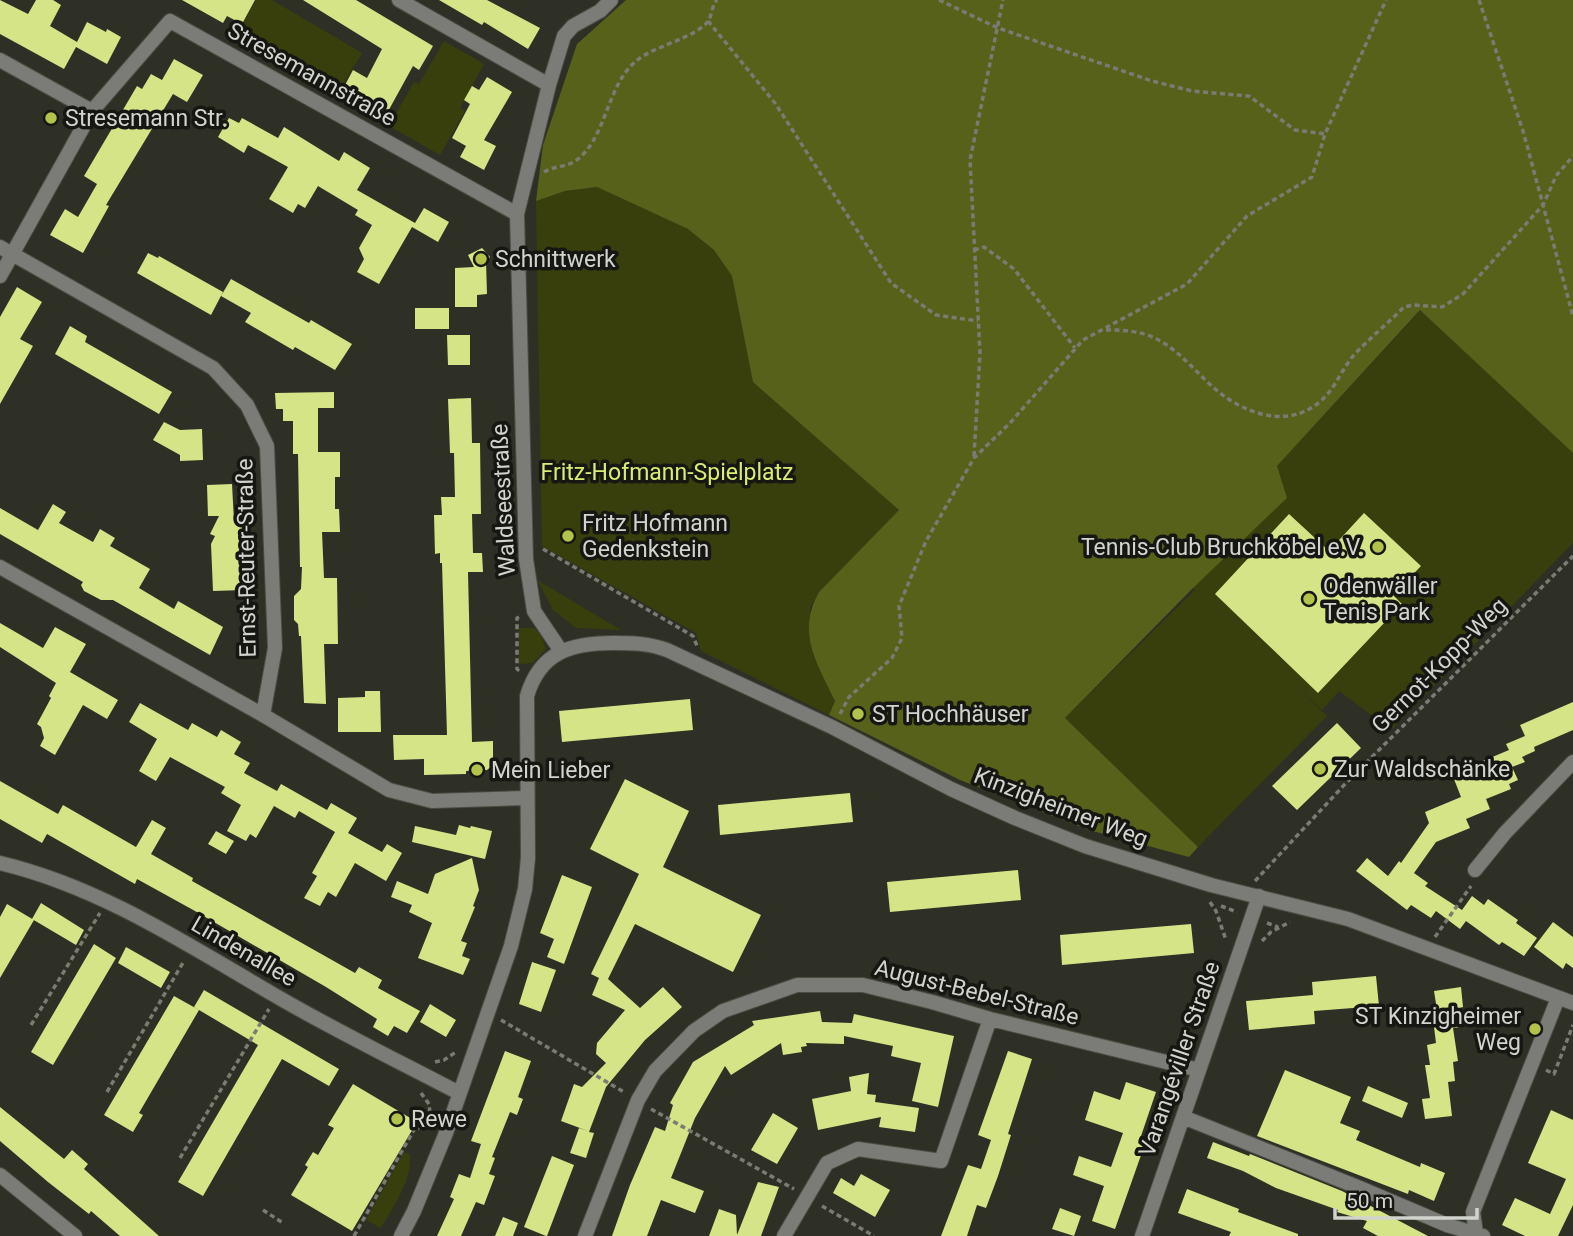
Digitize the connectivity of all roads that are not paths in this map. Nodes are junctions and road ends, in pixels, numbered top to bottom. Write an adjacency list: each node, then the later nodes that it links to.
1 (399, 0): 4 (street)
2 (611, 0): 4 (street, Waldseestraße)
3 (0, 60): 5 (street)
4 (549, 85): 6 (street, Waldseestraße)
5 (92, 111): 6 (street, Stresemannstraße); 7 (street, Stresemannstraße)
6 (517, 214): 10 (street, Waldseestraße)
7 (6, 251): 8 (street, Stresemannstraße); 11 (street, Ernst-Reuter-Straße)
8 (0, 276)
9 (0, 567): 11 (street)
10 (561, 651): 13 (street); 16 (street, Kinzigheimer Weg)
11 (263, 715): 13 (street)
12 (1573, 762): 15 (street)
13 (527, 799): 21 (street)
14 (0, 863): 21 (street, Lindenallee)
15 (1475, 870)
16 (1259, 896): 17 (street, Kinzigheimer Weg); 20 (street, Varangéviller Straße)
17 (1558, 998): 18 (street, Kinzigheimer Weg); 24 (street)
18 (1573, 1003)
19 (990, 1019): 20 (street, August-Bebel-Straße); 27 (street, August-Bebel-Straße); 28 (street)
20 (1199, 1070): 22 (street, Varangéviller Straße)
21 (459, 1093): 26 (street)
22 (1183, 1117): 24 (street); 29 (street, Varangéviller Straße)
23 (0, 1175): 25 (street)
24 (1478, 1235)
25 (75, 1236)
26 (401, 1236)
27 (585, 1236)
28 (784, 1236)
29 (1142, 1236)

